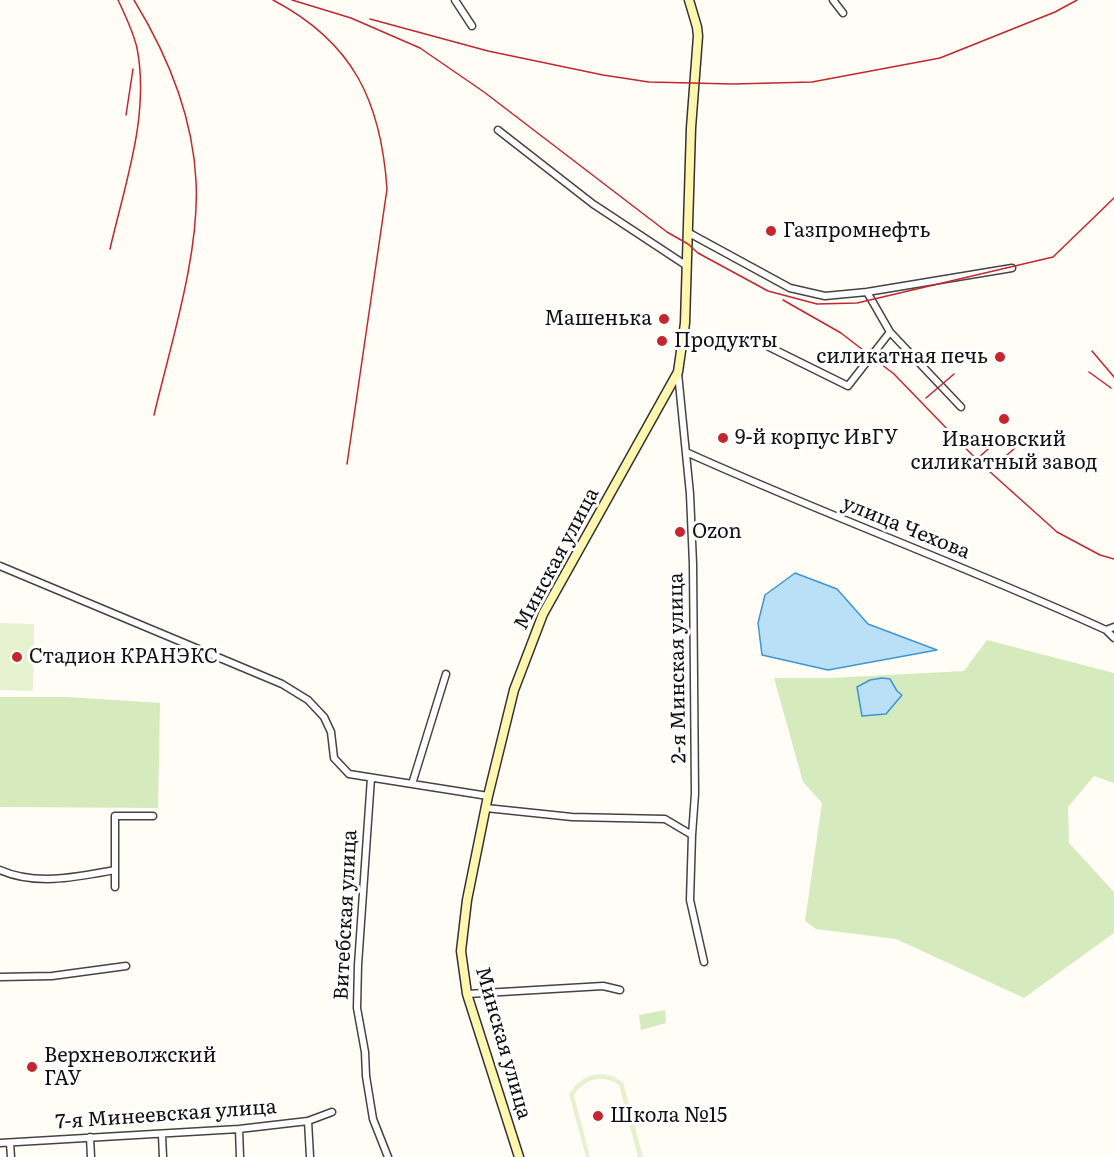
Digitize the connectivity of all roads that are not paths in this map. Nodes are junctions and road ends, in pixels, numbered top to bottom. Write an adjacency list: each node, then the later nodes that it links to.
1 (455, 0): 5 (street)
2 (689, 0): 7 (main road, Минская улица)
3 (833, 0): 4 (street)
4 (843, 13)
5 (472, 26)
6 (498, 130): 8 (street)
7 (688, 233): 8 (main road, Минская улица); 10 (street)
8 (687, 266): 13 (main road, Минская улица)
9 (1012, 268): 10 (street)
10 (867, 292): 11 (street)
11 (890, 332): 12 (street); 14 (street)
12 (753, 339)
13 (678, 372): 15 (street, 2-я Минская улица); 23 (main road, Минская улица)
14 (961, 407)
15 (686, 452): 18 (street, улица Чехова); 26 (street, 2-я Минская улица)
16 (0, 566): 21 (street)
17 (1114, 627): 18 (street)
18 (1106, 630): 19 (street)
19 (1114, 638)
20 (446, 674): 22 (street)
21 (371, 778): 22 (street); 47 (street, Витебская улица)
22 (412, 784): 23 (street)
23 (488, 796): 24 (main road, Минская улица)
24 (486, 808): 26 (street); 34 (main road, Минская улица)
25 (153, 816): 28 (street)
26 (692, 836): 30 (street, 2-я Минская улица)
27 (0, 870): 28 (street)
28 (115, 870): 29 (street)
29 (115, 886)
30 (704, 962)
31 (126, 966): 32 (street)
32 (0, 977)
33 (620, 990): 34 (street)
34 (467, 994): 48 (main road, Минская улица)
35 (332, 1112): 36 (street, 7-я Минеевская улица)
36 (308, 1121): 37 (street, 7-я Минеевская улица); 46 (street)
37 (239, 1129): 38 (street, 7-я Минеевская улица); 45 (street)
38 (162, 1135): 39 (street, 7-я Минеевская улица); 44 (street)
39 (90, 1137): 41 (street, 7-я Минеевская улица); 43 (street)
40 (0, 1143): 41 (street, 7-я Минеевская улица)
41 (10, 1143): 42 (street)
42 (11, 1157)
43 (91, 1157)
44 (163, 1157)
45 (240, 1157)
46 (310, 1157)
47 (388, 1157)
48 (519, 1157)

